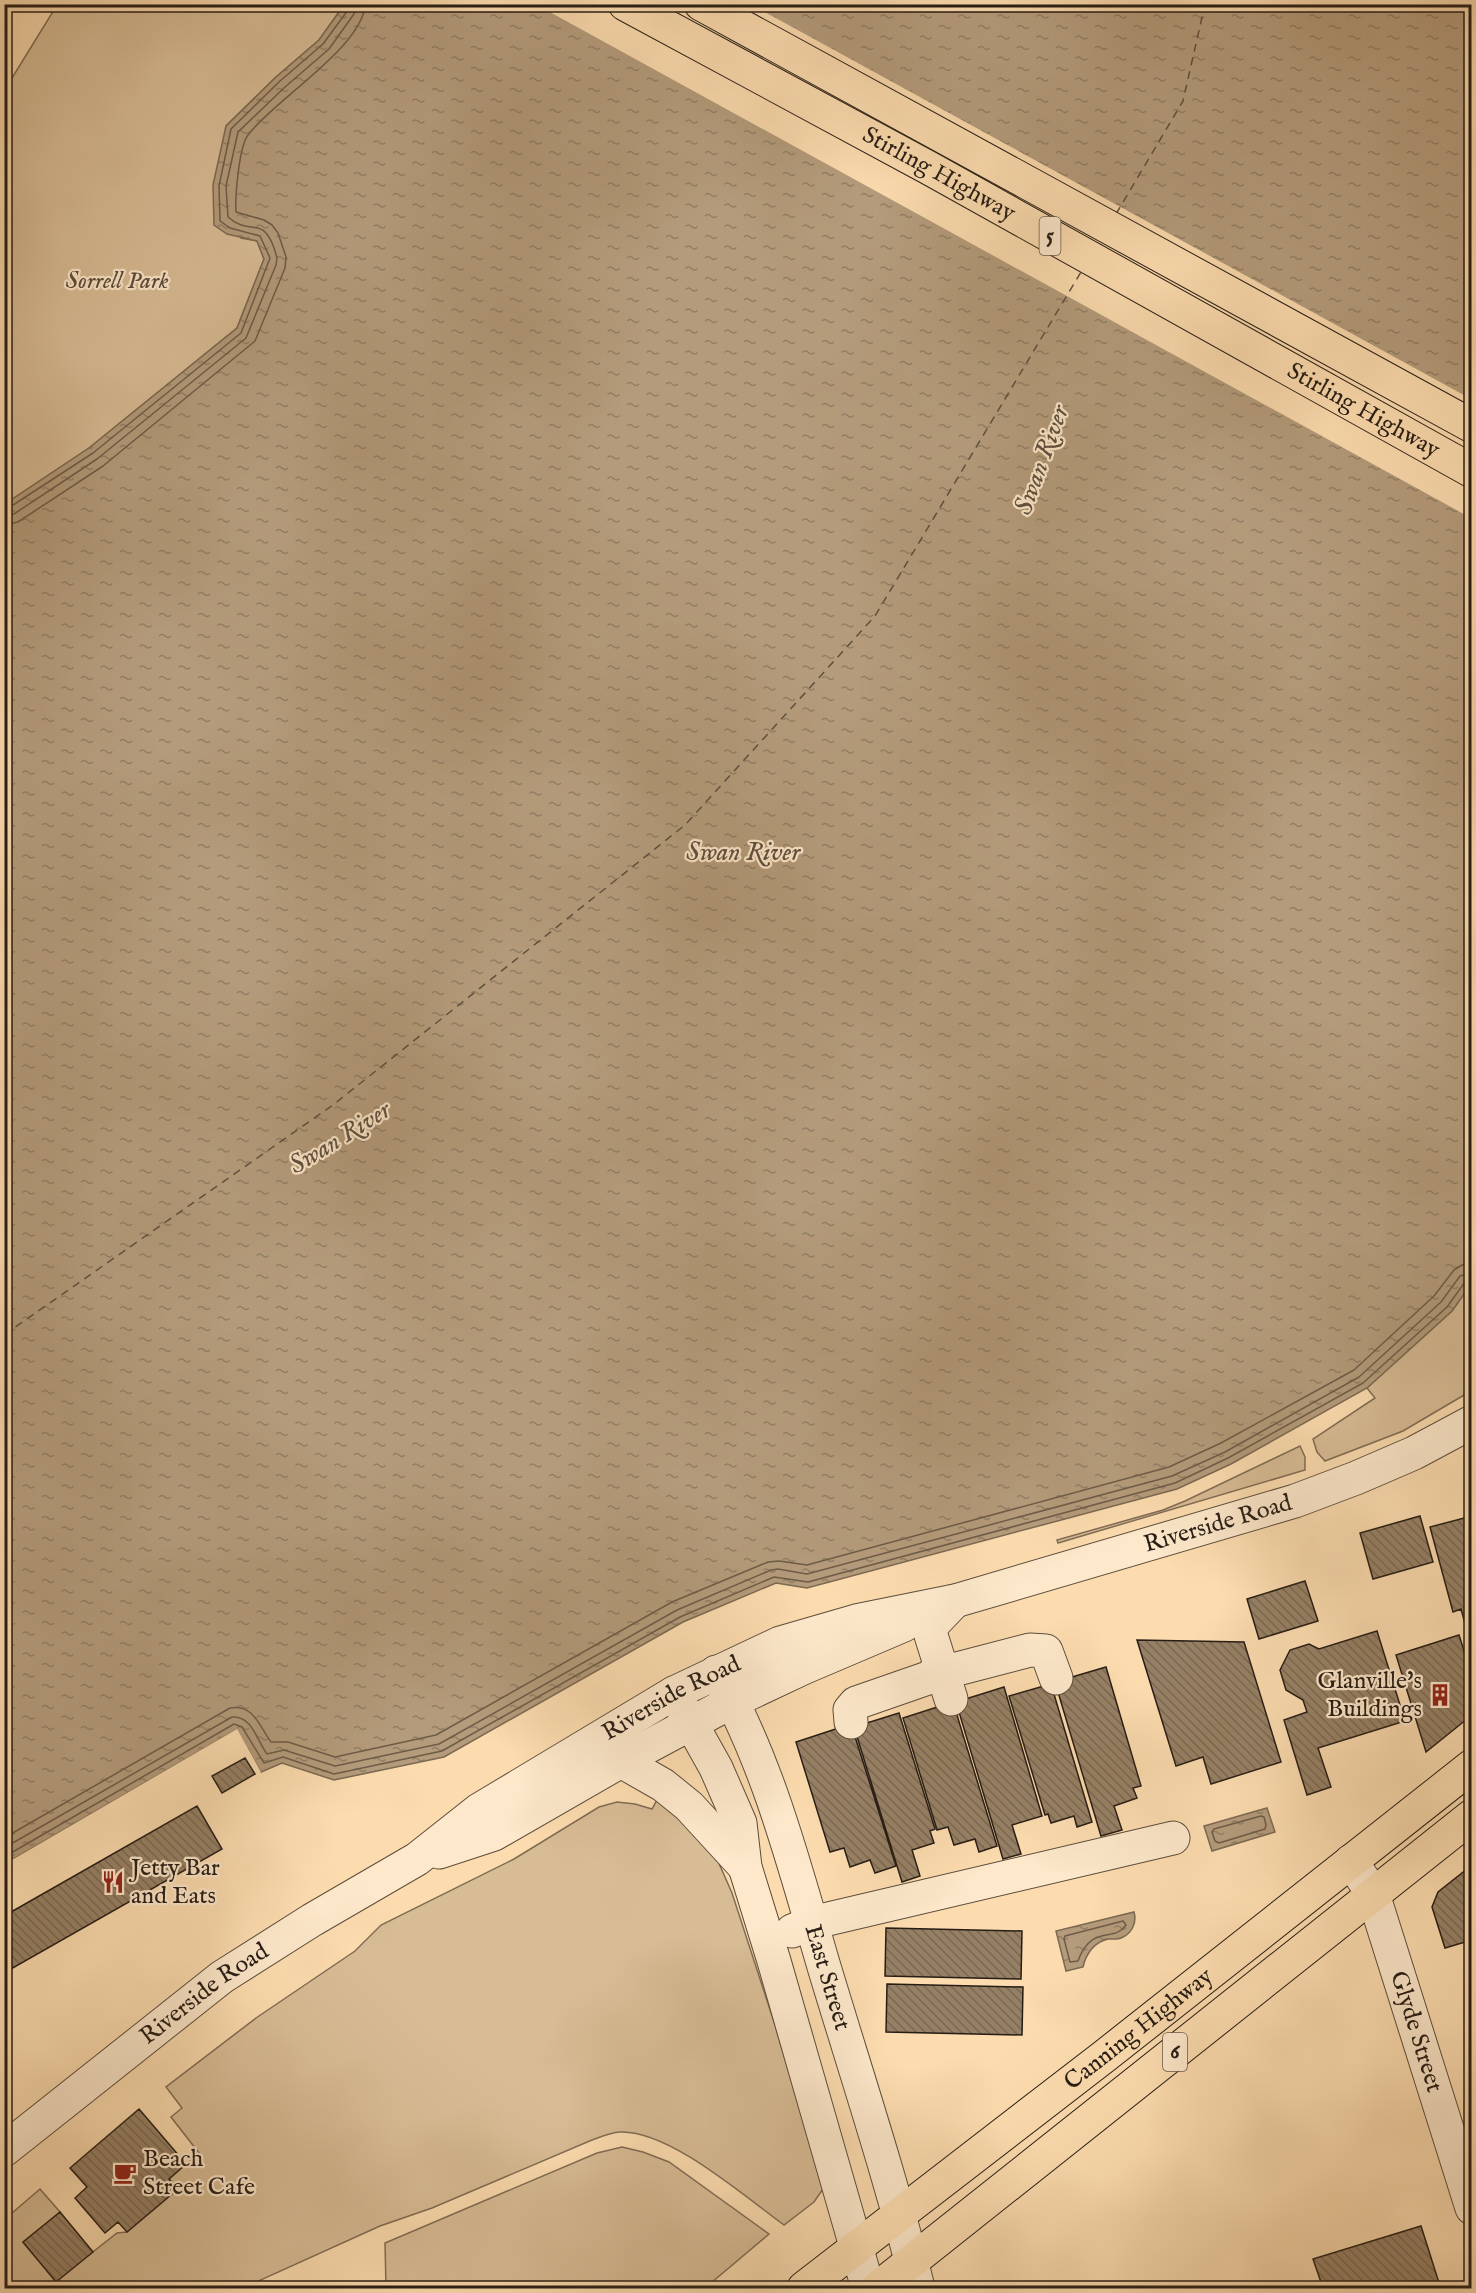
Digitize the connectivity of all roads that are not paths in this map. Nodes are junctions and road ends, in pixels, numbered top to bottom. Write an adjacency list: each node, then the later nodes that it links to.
1 (625, 4): 4 (main road, Stirling Highway / 5)
2 (701, 4): 3 (main road, Stirling Highway / 5)
3 (1472, 426)
4 (1472, 471)
5 (1472, 1422): 6 (street, Riverside Road)
6 (955, 1601): 7 (street, Riverside Road); 9 (street); 11 (street, Riverside Road)
7 (716, 1672): 10 (street, Riverside Road); 11 (street, East Street)
8 (1056, 1678): 9 (street)
9 (946, 1684): 13 (street)
10 (674, 1693): 12 (street, East Street); 18 (street, Riverside Road)
11 (733, 1701): 12 (street, Riverside Road); 22 (street, East Street)
12 (691, 1722): 14 (street, Riverside Road); 20 (street, East Street)
13 (851, 1722)
14 (621, 1761): 18 (street, Riverside Road); 20 (street)
15 (1472, 1766): 19 (main road, Canning Highway / 6)
16 (1472, 1816): 21 (main road, Canning Highway / 6)
17 (1173, 1838): 22 (street)
18 (417, 1859): 24 (street, Riverside Road)
19 (1351, 1861): 21 (street, Glyde Street); 26 (main road, Canning Highway / 6)
20 (745, 1867): 23 (street, East Street)
21 (1372, 1894): 25 (street, Glyde Street); 28 (main road, Canning Highway / 6)
22 (811, 1923): 23 (street); 26 (street, East Street)
23 (768, 1940): 27 (street, East Street)
24 (4, 2150)
25 (1472, 2208)
26 (900, 2216): 27 (main road, Canning Highway / 6); 28 (street, East Street)
27 (856, 2249): 29 (main road, Canning Highway / 6); 30 (street, East Street)
28 (915, 2276): 31 (main road, Canning Highway / 6)
29 (804, 2289)
30 (868, 2289)
31 (878, 2289)

